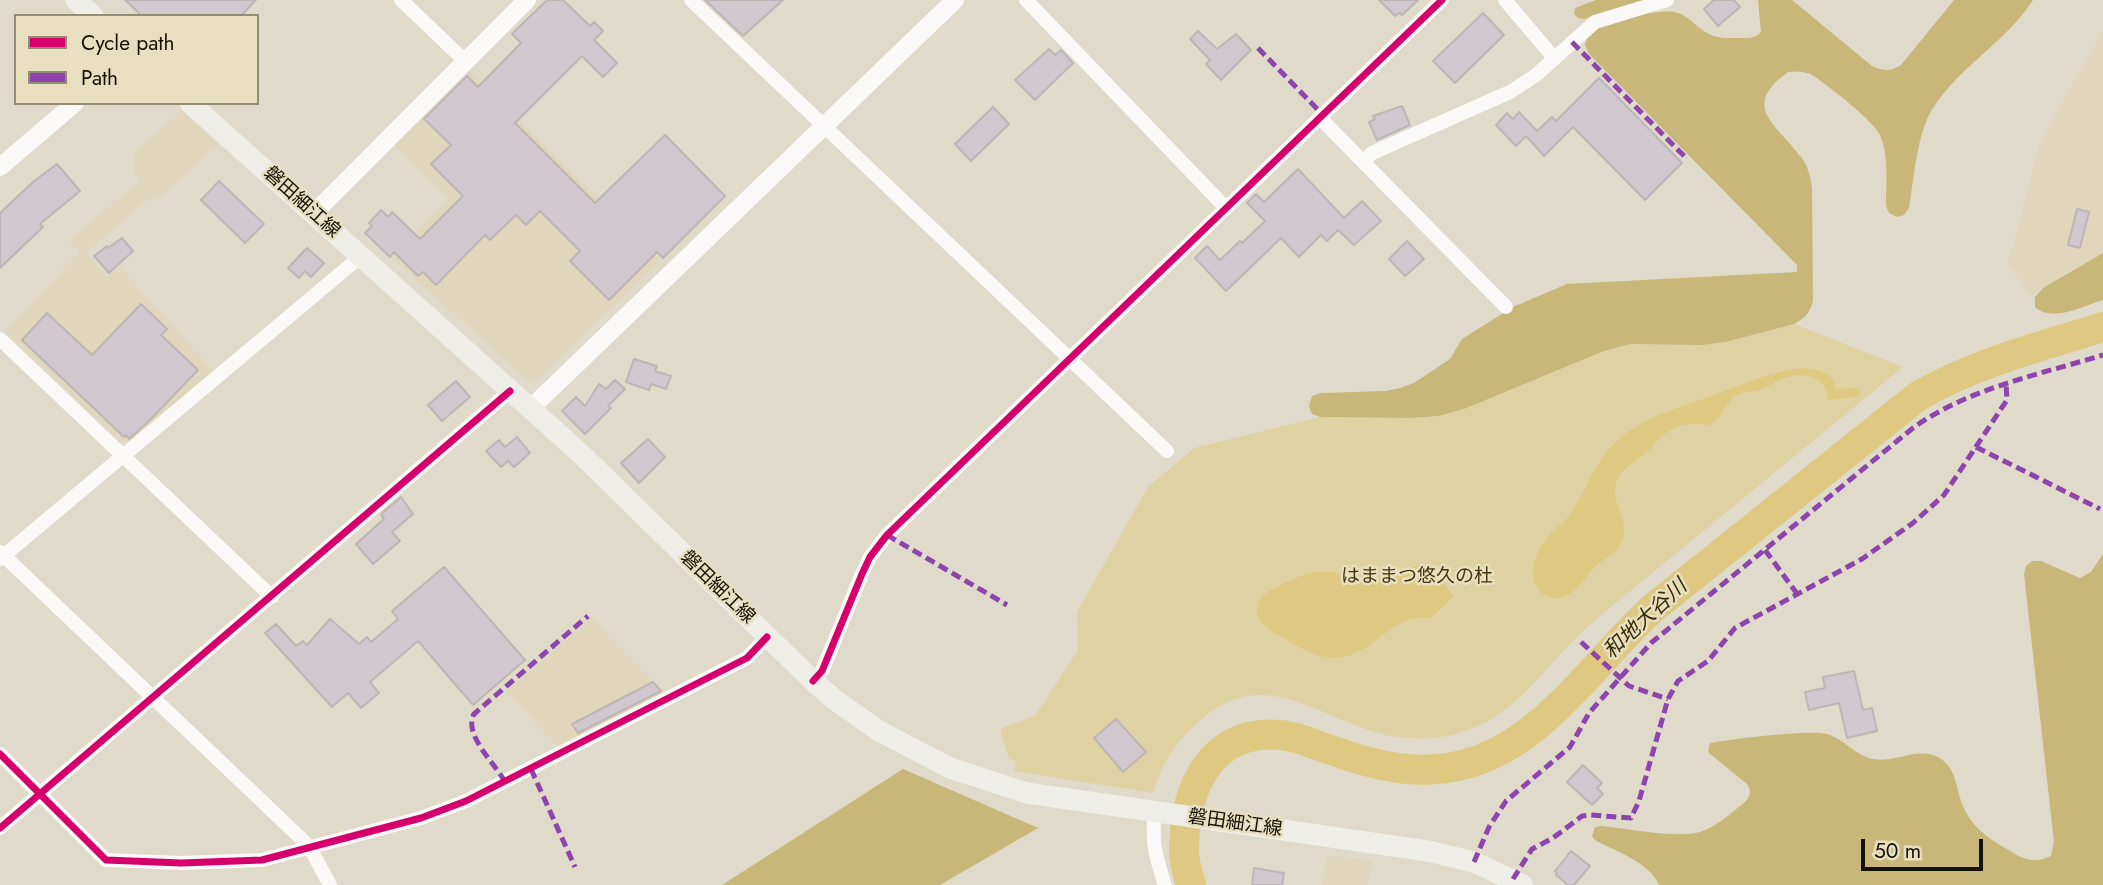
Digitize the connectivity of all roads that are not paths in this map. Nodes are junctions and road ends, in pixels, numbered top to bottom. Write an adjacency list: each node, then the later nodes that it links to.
1 (76, 0): 10 (main road)
2 (401, 0): 12 (street)
3 (527, 0): 12 (street)
4 (691, 0): 16 (street)
5 (955, 0): 16 (street)
6 (1026, 0): 19 (street)
7 (1442, 0): 15 (street)
8 (1505, 0): 11 (street)
9 (1667, 0): 11 (street)
10 (91, 14)
11 (1554, 58): 17 (street)
12 (465, 61): 20 (street)
13 (73, 105): 18 (street)
14 (192, 105): 20 (main road, 磐田細江線)
15 (1320, 118): 17 (street); 19 (street)
16 (824, 125): 24 (street); 26 (street)
17 (1363, 162): 22 (street)
18 (0, 167)
19 (1226, 208): 24 (street)
20 (313, 214): 21 (main road, 磐田細江線)
21 (360, 257): 25 (main road, 磐田細江線); 28 (street)
22 (1506, 306)
23 (0, 339): 28 (street)
24 (1070, 359): 27 (street); 32 (street)
25 (510, 391): 26 (main road, 磐田細江線); 30 (street)
26 (530, 409): 31 (main road, 磐田細江線)
27 (1167, 451)
28 (122, 455): 29 (street); 30 (street)
29 (1, 556): 33 (street)
30 (272, 597): 33 (street)
31 (767, 637): 32 (main road, 磐田細江線); 38 (street)
32 (813, 681): 36 (main road, 磐田細江線)
33 (154, 697): 35 (street); 38 (street)
34 (0, 754): 35 (street)
35 (41, 793): 37 (street); 38 (street)
36 (1162, 814): 39 (main road, 磐田細江線); 41 (street)
37 (0, 828)
38 (309, 846): 40 (street)
39 (1518, 884)
40 (330, 885)
41 (1165, 885)

